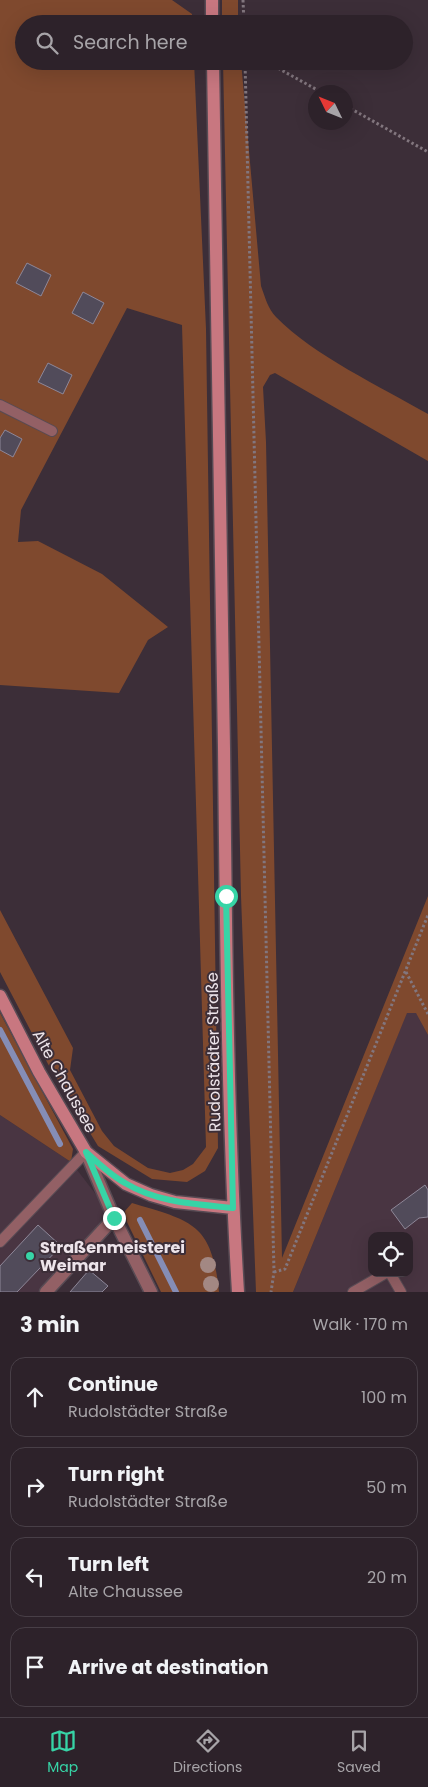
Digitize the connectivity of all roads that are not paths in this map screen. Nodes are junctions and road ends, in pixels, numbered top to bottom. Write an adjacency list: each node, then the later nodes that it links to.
1 (212, 0): 2 (main road)
2 (212, 15)
3 (213, 70): 8 (main road, Rudolstädter Straße)
4 (0, 405): 5 (lane)
5 (52, 431)
6 (0, 996): 7 (main road, Alte Chaussee)
7 (86, 1152): 8 (main road); 9 (street, Alte Chaussee); 10 (lane)
8 (233, 1208): 16 (main road, Rudolstädter Straße)
9 (114, 1218): 14 (street); 15 (street, Alte Chaussee)
10 (4, 1229): 11 (lane)
11 (0, 1242)
12 (379, 1277): 17 (lane)
13 (392, 1277): 18 (lane)
14 (46, 1292)
15 (151, 1292)
16 (238, 1292)
17 (353, 1292)
18 (401, 1292)

